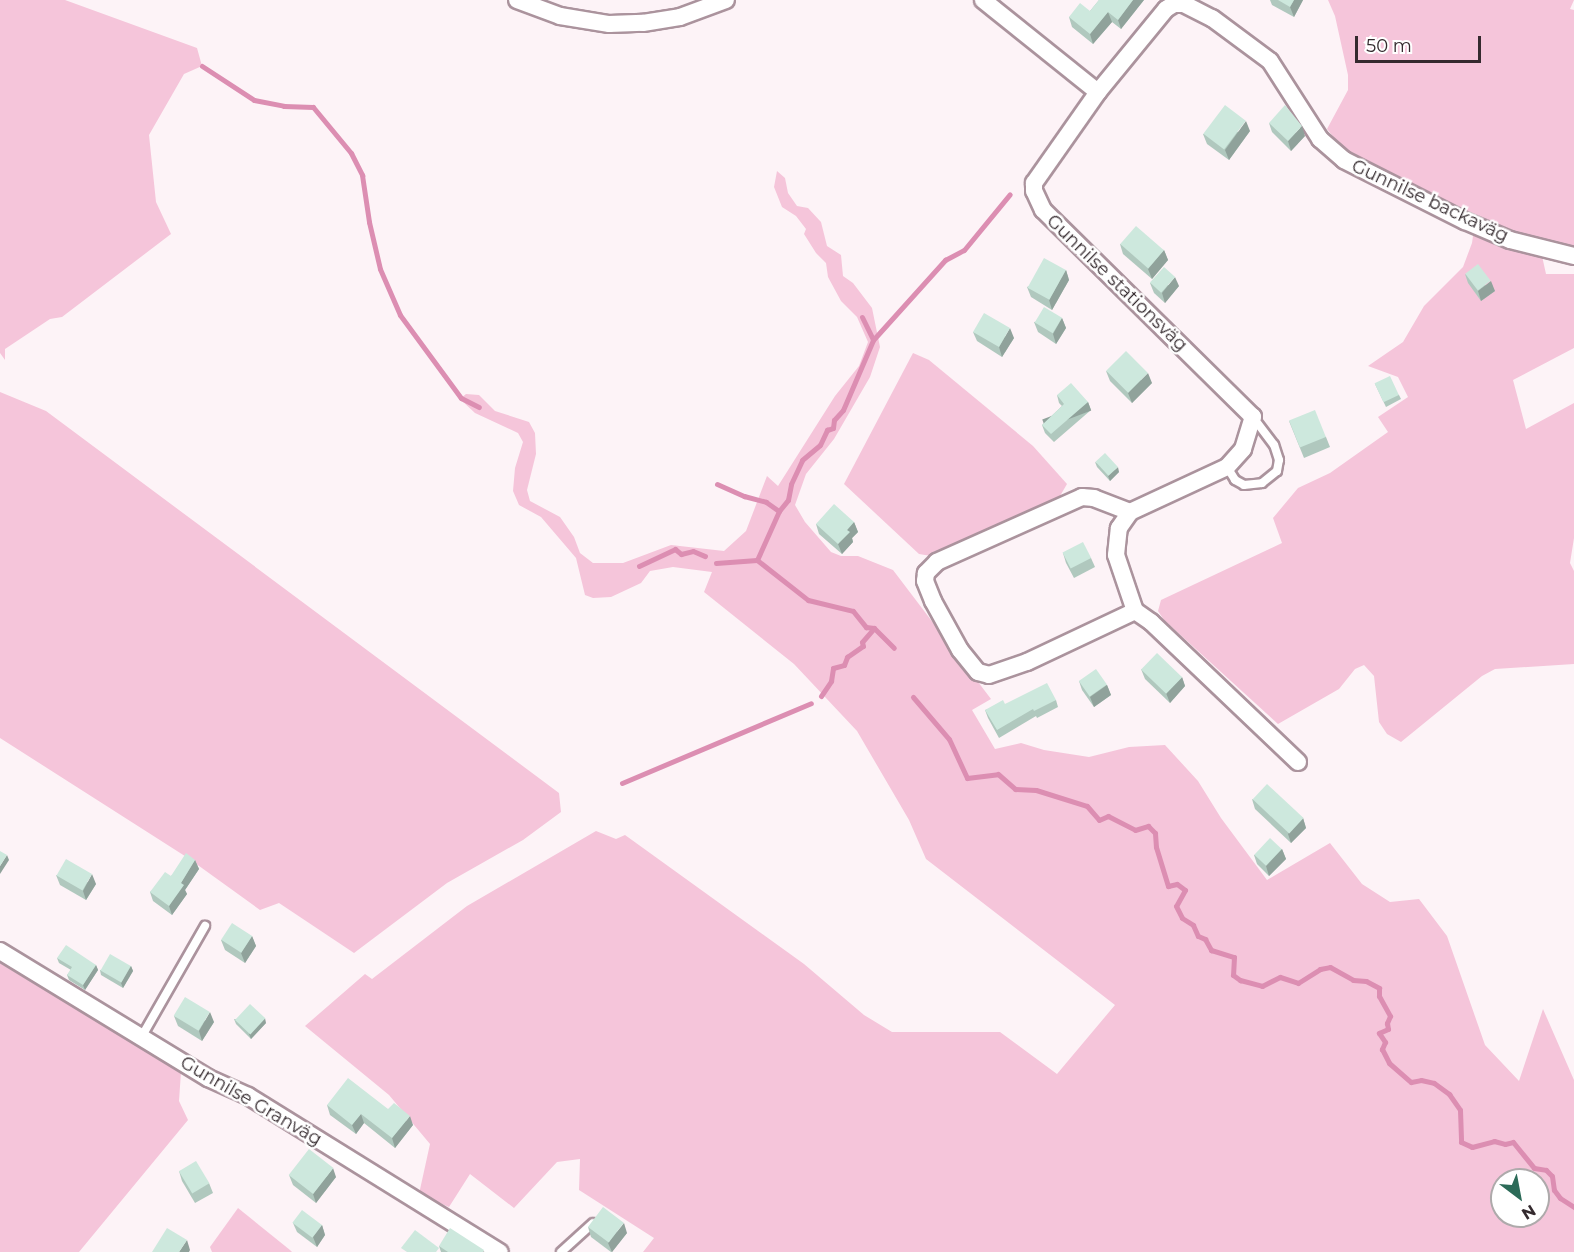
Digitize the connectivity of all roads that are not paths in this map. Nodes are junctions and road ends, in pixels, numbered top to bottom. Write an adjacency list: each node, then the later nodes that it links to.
1 (517, 0): 2 (street)
2 (726, 0)
3 (983, 0): 5 (street)
4 (1175, 2): 5 (street, Gunnilse backaväg); 6 (street, Gunnilse backaväg)
5 (1098, 92): 7 (street, Gunnilse stationsväg)
6 (1574, 256)
7 (1253, 417): 8 (street); 8 (lane)
8 (1227, 467): 9 (street)
9 (1130, 512): 10 (street); 10 (street)
10 (1135, 611): 11 (street)
11 (1298, 762)
12 (205, 926): 14 (lane)
13 (0, 951): 14 (street, Gunnilse Granväg)
14 (142, 1035): 16 (street, Gunnilse Granväg)
15 (593, 1222): 17 (lane)
16 (500, 1252)
17 (561, 1252)

